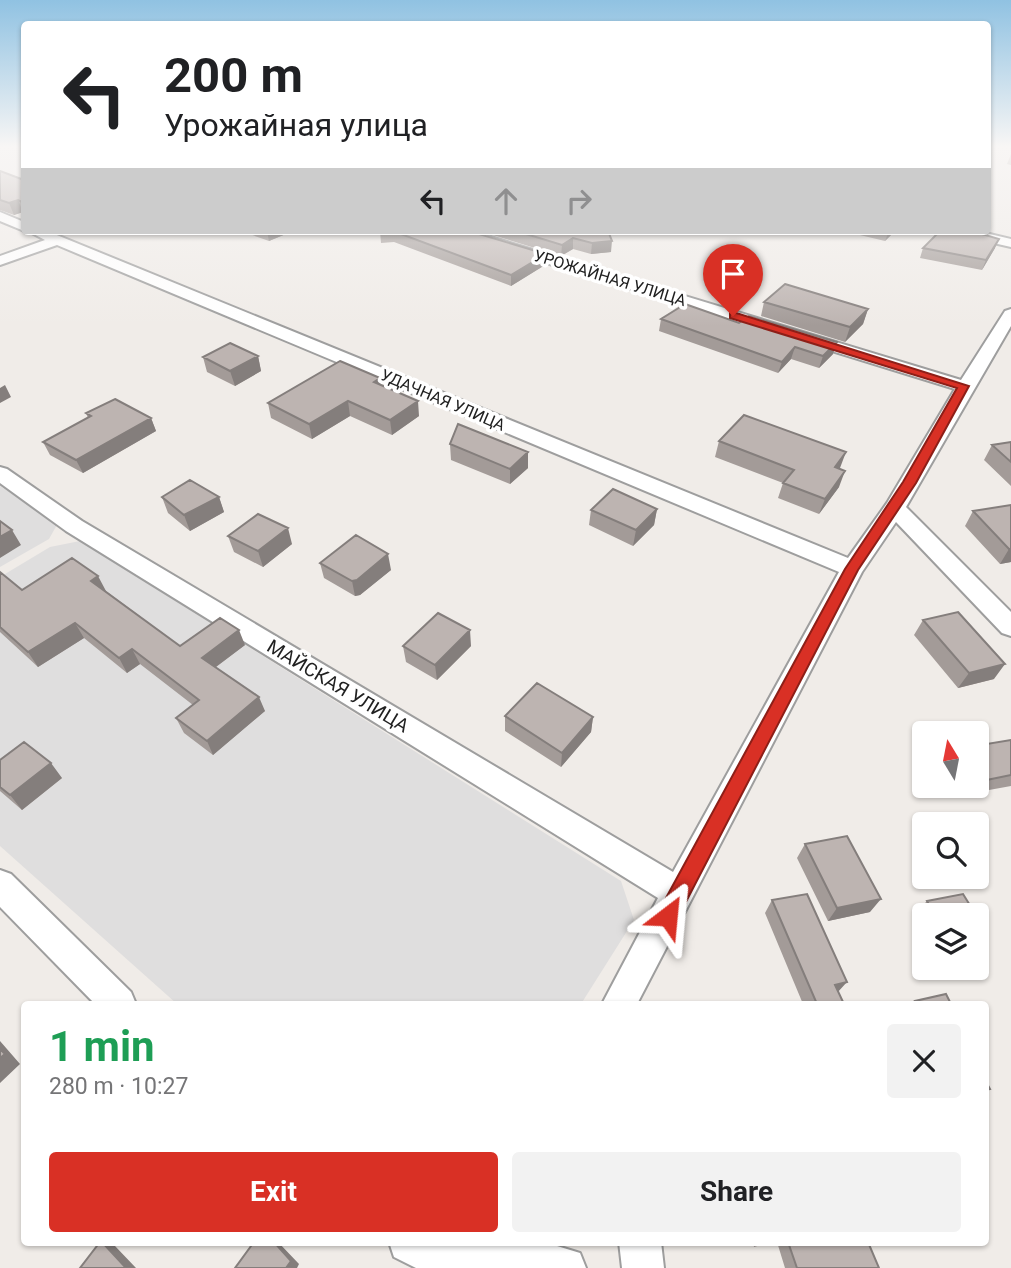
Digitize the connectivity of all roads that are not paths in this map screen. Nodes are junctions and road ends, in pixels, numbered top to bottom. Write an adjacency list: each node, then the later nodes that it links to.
1 (0, 216): 2 (street)
2 (21, 226)
3 (44, 235): 6 (street, УДАЧНАЯ УЛИЦА)
4 (470, 235): 10 (street, УРОЖАЙНАЯ УЛИЦА)
5 (976, 235): 7 (street)
6 (57, 240): 8 (street); 13 (street, УДАЧНАЯ УЛИЦА)
7 (1011, 243)
8 (0, 261)
9 (1011, 314): 10 (street)
10 (963, 386): 12 (street)
11 (0, 473): 16 (street, МАЙСКАЯ УЛИЦА)
12 (894, 508): 13 (street); 14 (street)
13 (852, 569): 16 (street)
14 (1011, 626)
15 (0, 885): 17 (street)
16 (680, 894): 18 (street)
17 (116, 1001)
18 (621, 1001)
19 (640, 1246): 22 (street)
20 (430, 1252): 21 (street)
21 (565, 1268)
22 (643, 1268)

